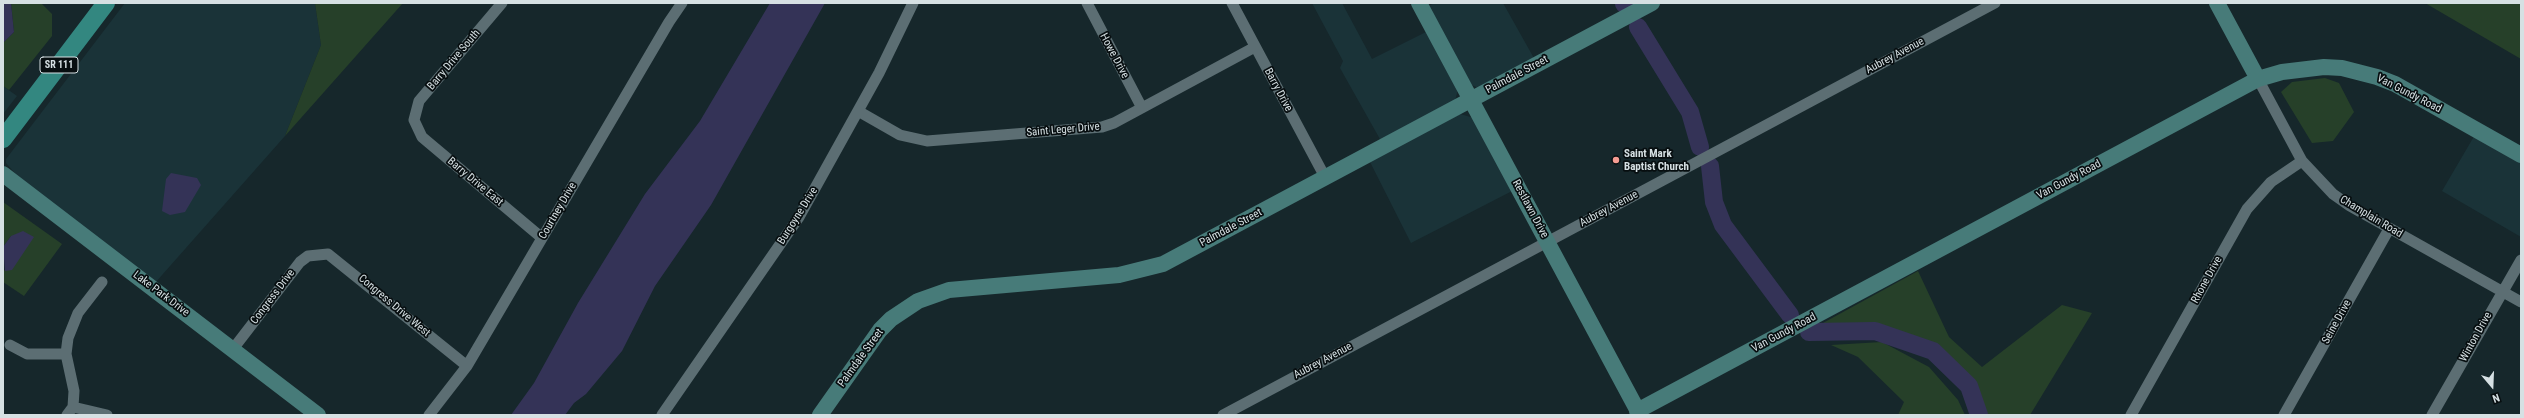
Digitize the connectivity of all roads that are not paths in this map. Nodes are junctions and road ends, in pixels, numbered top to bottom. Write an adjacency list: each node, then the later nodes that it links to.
1 (106, 3): 17 (main road, SR 111)
2 (502, 3): 16 (street, Barry Drive South)
3 (682, 3): 23 (street, Courtney Drive)
4 (913, 3): 15 (street, Burgoyne Drive)
5 (1087, 3): 14 (street, Howe Drive)
6 (1232, 3): 11 (street, Barry Drive)
7 (1419, 3): 13 (street, Restlawn Drive)
8 (1652, 3): 13 (street, Palmdale Street)
9 (1995, 3): 24 (street, Aubrey Avenue)
10 (2218, 3): 12 (street, Champlain Road)
11 (1255, 47): 14 (street, Saint Leger Drive); 21 (street, Barry Drive)
12 (2258, 79): 18 (street, Van Gundy Road); 19 (street, Champlain Road); 36 (street, Van Gundy Road)
13 (1471, 100): 21 (street, Palmdale Street); 24 (street, Restlawn Drive)
14 (1142, 108): 15 (street, Saint Leger Drive)
15 (858, 111): 39 (street, Burgoyne Drive)
16 (414, 120): 23 (street, Barry Drive East)
17 (3, 139)
18 (2521, 155)
19 (2302, 161): 22 (street, Champlain Road); 42 (street, Rhone Drive)
20 (3, 174): 31 (street, Lake Park Drive)
21 (1325, 177): 40 (street, Palmdale Street)
22 (2389, 229): 28 (street, Champlain Road); 43 (street, Seine Drive)
23 (542, 238): 33 (street, Courtney Drive)
24 (1548, 242): 36 (street, Restlawn Drive); 41 (street, Aubrey Avenue)
25 (319, 253): 31 (street, Congress Drive); 33 (street, Congress Drive West)
26 (2521, 260): 28 (street, Winton Drive)
27 (102, 282): 32 (street)
28 (2502, 292): 29 (street, Champlain Road); 44 (street, Winton Drive)
29 (2521, 302)
30 (10, 345): 32 (street)
31 (233, 350): 37 (street, Lake Park Drive)
32 (66, 354): 34 (street)
33 (466, 366): 38 (street, Courtney Drive)
34 (70, 411): 35 (street)
35 (102, 414)
36 (1635, 414)
37 (318, 415)
38 (429, 415)
39 (662, 415)
40 (820, 415)
41 (1223, 415)
42 (2131, 415)
43 (2284, 415)
44 (2432, 415)

